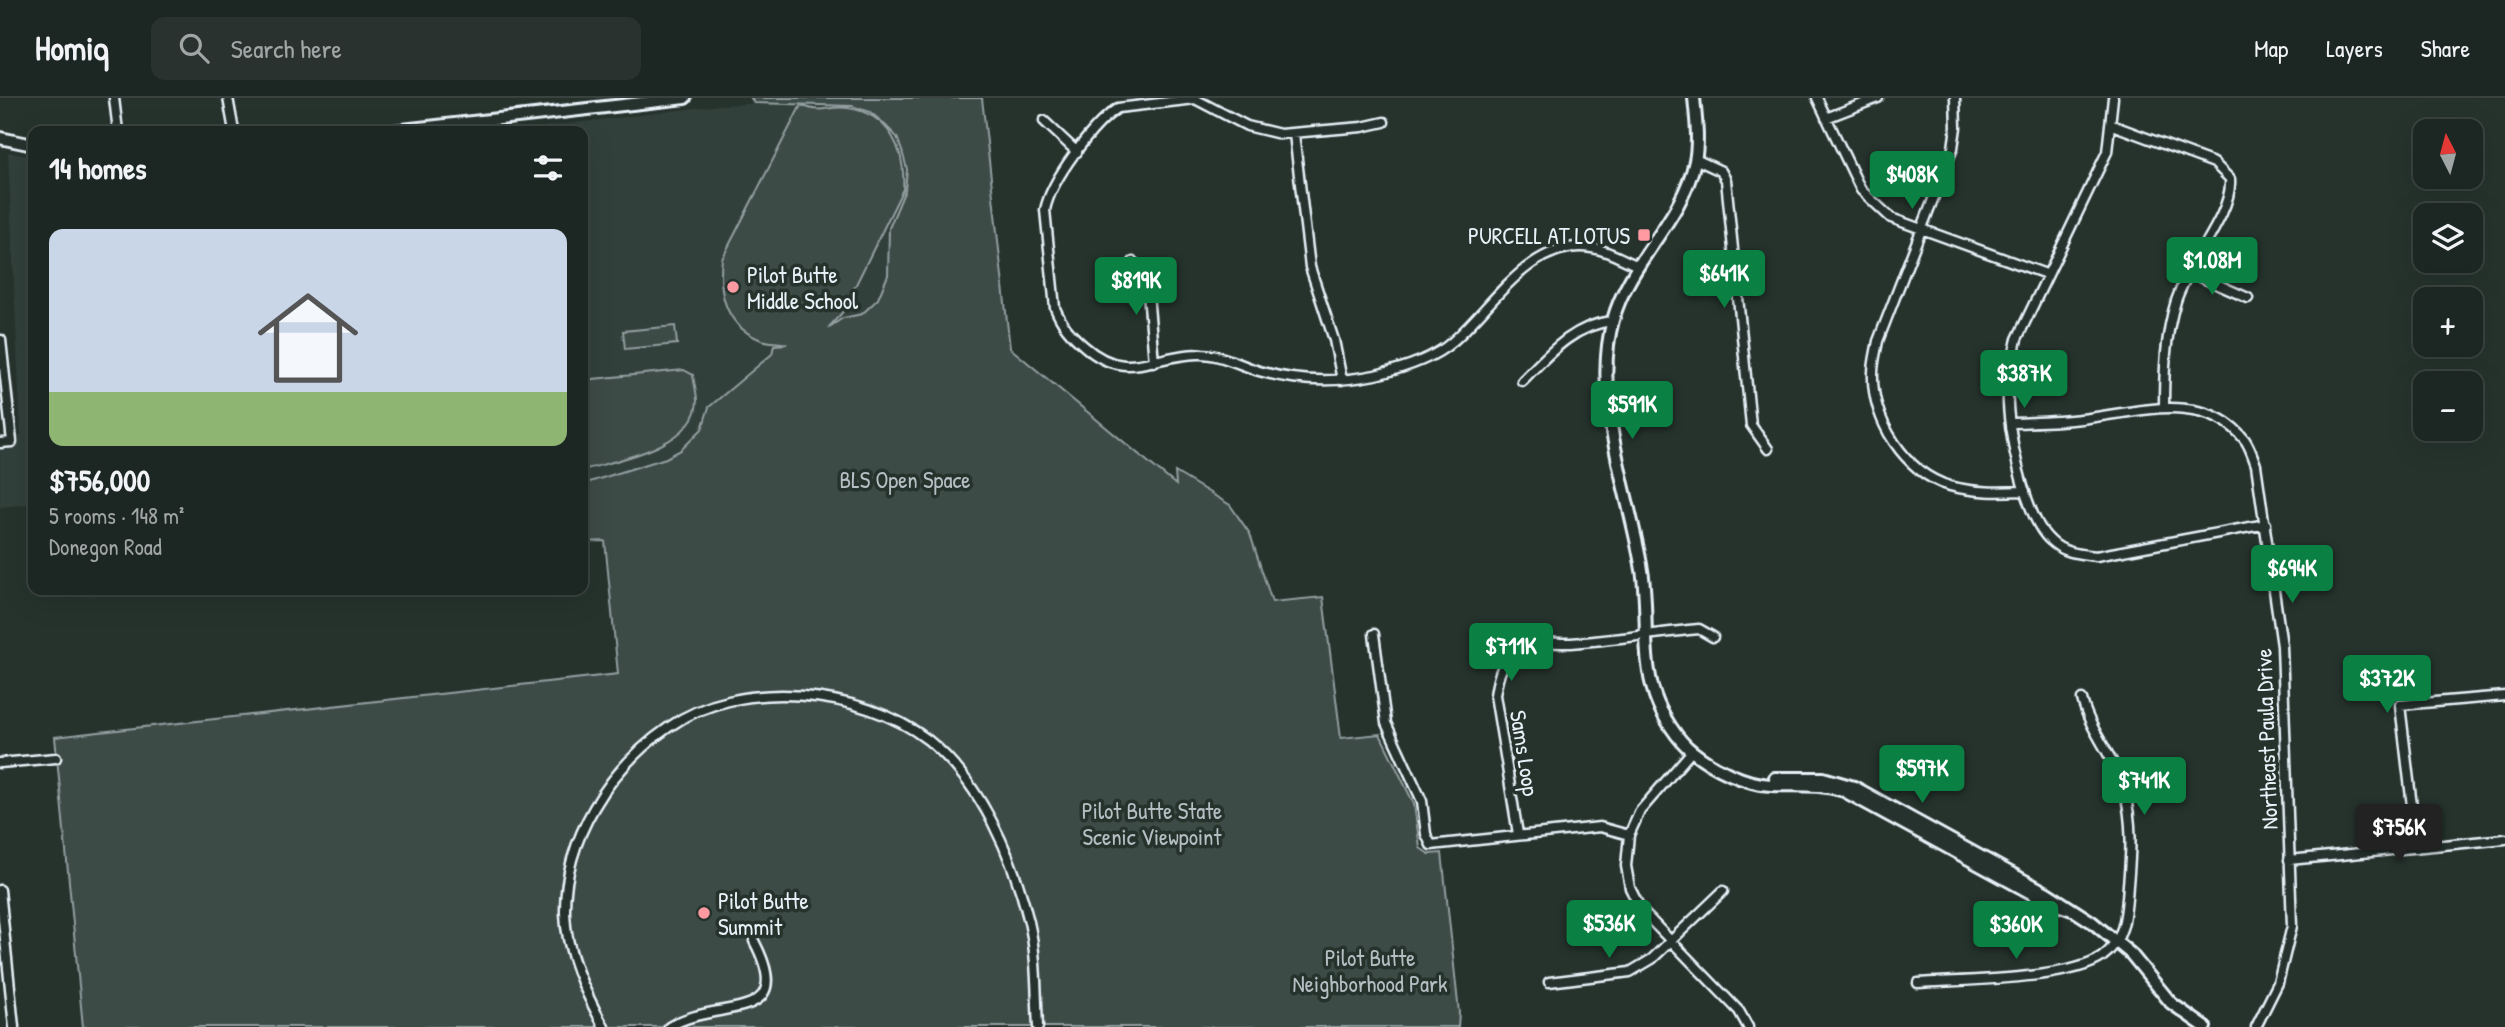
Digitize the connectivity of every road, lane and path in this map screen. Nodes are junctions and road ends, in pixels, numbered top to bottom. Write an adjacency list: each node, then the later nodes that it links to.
1 (114, 98): 14 (street)
2 (228, 98): 15 (street)
3 (685, 98): 9 (street)
4 (1694, 98): 21 (street)
5 (1817, 98): 10 (street)
6 (1878, 98): 10 (street)
7 (1955, 98): 22 (street)
8 (2113, 98): 13 (street)
9 (622, 102): 16 (street)
10 (1826, 118): 22 (street)
11 (1044, 121): 20 (street)
12 (1384, 122): 17 (street)
13 (2112, 125): 25 (street); 26 (street)
14 (117, 126)
15 (233, 126)
16 (432, 126)
17 (1294, 134): 20 (street); 31 (street)
18 (0, 138): 19 (street)
19 (28, 144)
20 (1077, 152): 30 (street)
21 (1695, 159): 24 (street); 36 (street)
22 (1921, 229): 26 (street); 37 (street)
23 (1133, 262): 30 (street)
24 (1636, 265): 28 (street); 31 (street)
25 (2189, 272): 27 (street); 33 (street)
26 (2046, 274): 34 (street)
27 (2248, 298)
28 (1612, 321): 32 (street); 40 (street)
29 (1, 340): 35 (street)
30 (1154, 362): 31 (street)
31 (1342, 380)
32 (1522, 381)
33 (2164, 408): 34 (street, Northeast Paula Drive); 38 (street, Northeast Paula Drive)
34 (2010, 423): 37 (street)
35 (0, 443)
36 (1768, 449)
37 (2025, 491): 38 (street)
38 (2266, 524): 51 (street, Northeast Paula Drive)
39 (1374, 634): 47 (street)
40 (1647, 634): 41 (street, Sams Loop); 44 (street); 47 (street, Sams Loop)
41 (1713, 637)
42 (2505, 696): 50 (street)
43 (2082, 699): 55 (street)
44 (1692, 751): 48 (street); 55 (street)
45 (56, 758): 46 (street)
46 (0, 762)
47 (1518, 834): 48 (street)
48 (1629, 835): 54 (street)
49 (2505, 839): 50 (street)
50 (2417, 848): 51 (street)
51 (2290, 860): 67 (street, Northeast Paula Drive)
52 (0, 890): 61 (street)
53 (1723, 891): 54 (street)
54 (1671, 940): 57 (street); 65 (street)
55 (2117, 940): 58 (street); 66 (street)
56 (754, 941): 59 (street)
57 (1549, 982)
58 (1918, 983)
59 (760, 1012)
60 (723, 1020): 63 (street)
61 (14, 1027)
62 (604, 1027): 64 (street)
63 (669, 1027)
64 (1038, 1027)
65 (1748, 1027)
66 (2205, 1027)
67 (2256, 1027)

